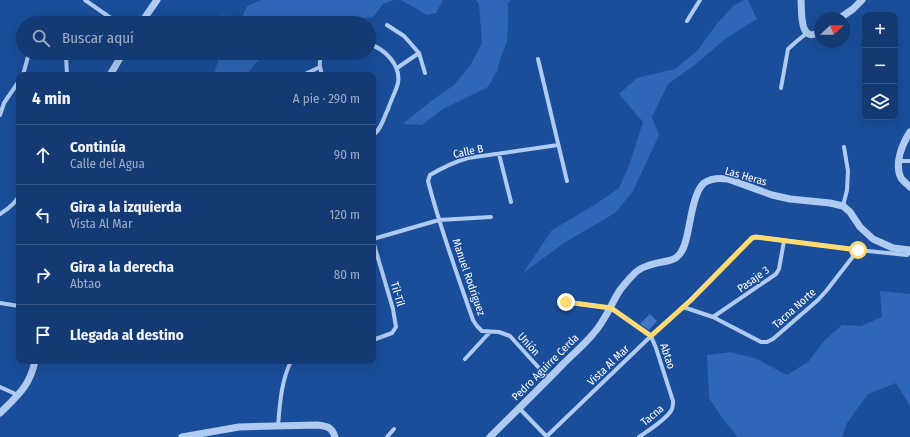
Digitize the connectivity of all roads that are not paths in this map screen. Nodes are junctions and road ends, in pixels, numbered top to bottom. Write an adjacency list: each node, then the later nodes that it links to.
1 (85, 0): 7 (street)
2 (700, 0): 9 (street)
3 (801, 0): 11 (street)
4 (862, 0): 6 (street)
5 (153, 1): 8 (street)
6 (849, 12)
7 (108, 16)
8 (145, 16)
9 (688, 21)
10 (387, 25): 14 (street)
11 (807, 33): 12 (street); 29 (street)
12 (814, 35)
13 (376, 46): 21 (street)
14 (418, 53): 21 (street); 27 (street)
15 (538, 59): 33 (street)
16 (28, 60): 22 (street)
17 (66, 60): 23 (street)
18 (119, 60): 24 (street)
19 (319, 60): 20 (street)
20 (320, 67): 25 (street); 26 (street)
21 (397, 68): 32 (street)
22 (24, 72)
23 (67, 72)
24 (112, 72)
25 (309, 72)
26 (321, 72)
27 (425, 73)
28 (16, 85): 30 (street)
29 (781, 88)
30 (0, 115)
31 (910, 132): 36 (street)
32 (376, 133)
33 (558, 145): 35 (street, Calle B); 38 (street)
34 (844, 147): 42 (street)
35 (499, 154): 41 (street); 45 (street, Calle B)
36 (899, 161): 37 (street); 39 (street)
37 (910, 161)
38 (567, 181)
39 (910, 187)
40 (16, 200): 43 (street)
41 (511, 202)
42 (843, 206): 50 (street); 55 (street, Las Heras)
43 (0, 214)
44 (491, 217): 45 (street)
45 (439, 220): 46 (street); 57 (street, Manuel Rodríguez)
46 (376, 239)
47 (784, 241): 49 (street); 54 (street, Vista Al Mar); 56 (street, Pasaje 3)
48 (376, 250): 59 (street, Til-Til)
49 (858, 250): 50 (street); 56 (street, Tacna Norte)
50 (909, 253)
51 (566, 302): 55 (street, Abtao)
52 (0, 303): 53 (street)
53 (16, 306)
54 (683, 307): 56 (street, Tacna Norte); 58 (street, Vista Al Mar)
55 (611, 308): 58 (street, Abtao); 63 (street, Pedro Aguirre Cerda)
56 (713, 317)
57 (490, 332): 60 (street); 63 (street, Unión)
58 (651, 336): 64 (street, Abtao); 75 (street, Vista Al Mar)
59 (376, 339)
60 (465, 359)
61 (34, 364): 66 (street)
62 (290, 364): 69 (street)
63 (549, 379): 67 (street, Pedro Aguirre Cerda)
64 (667, 380): 76 (street, Tacna)
65 (0, 387): 66 (street)
66 (18, 395): 68 (street)
67 (519, 408): 74 (street, Pedro Aguirre Cerda); 75 (street)
68 (0, 413)
69 (278, 426): 71 (street); 72 (street)
70 (394, 430): 73 (street)
71 (182, 437)
72 (335, 437)
73 (387, 437)
74 (490, 437)
75 (546, 437)
76 (639, 437)

